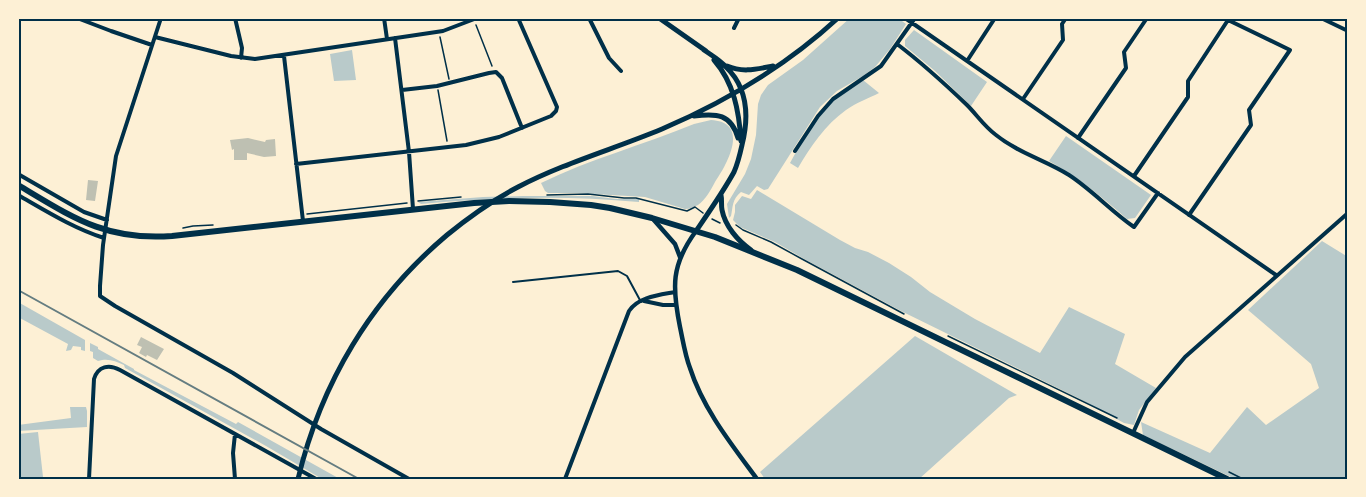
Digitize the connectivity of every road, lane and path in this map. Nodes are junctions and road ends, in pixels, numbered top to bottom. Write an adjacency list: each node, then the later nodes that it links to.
1 (77, 18): 24 (street)
2 (161, 18): 20 (street)
3 (235, 18): 27 (street)
4 (384, 18): 22 (street)
5 (518, 18): 40 (street)
6 (589, 18): 31 (street)
7 (659, 18): 25 (main road)
8 (739, 18): 17 (street)
9 (838, 18): 29 (main road)
10 (905, 18): 16 (street)
11 (995, 18): 28 (street)
12 (1066, 18): 38 (street)
13 (1147, 18): 41 (street)
14 (1321, 18): 18 (street)
15 (475, 19): 19 (street); 32 (path)
16 (914, 20): 23 (street); 28 (street)
17 (734, 28)
18 (1348, 31)
19 (439, 32): 21 (street); 33 (path)
20 (155, 37): 24 (street); 27 (street)
21 (395, 38): 22 (street); 36 (street)
22 (387, 39): 26 (street)
23 (897, 44): 44 (street); 51 (street)
24 (152, 45): 61 (street)
25 (704, 50): 30 (main road); 37 (main road)
26 (284, 56): 27 (street); 46 (street)
27 (241, 58)
28 (967, 61): 38 (street)
29 (778, 65): 30 (main road); 35 (main road)
30 (726, 66): 35 (main road)
31 (621, 71)
32 (494, 72): 33 (street); 40 (street)
33 (450, 82): 34 (street)
34 (437, 86): 36 (street); 42 (path)
35 (741, 88): 37 (main road); 43 (main road)
36 (402, 90): 45 (street)
37 (733, 93): 39 (main road); 43 (main road)
38 (1023, 99): 41 (street)
39 (690, 117): 43 (main road); 83 (main road)
40 (522, 128): 42 (street)
41 (1078, 138): 48 (street)
42 (448, 148): 45 (street)
43 (741, 148): 50 (main road)
44 (795, 151)
45 (409, 152): 46 (street); 55 (street)
46 (296, 164): 59 (street)
47 (18, 174): 61 (street)
48 (1134, 176): 51 (street); 58 (street)
49 (18, 185): 66 (main road)
50 (721, 193): 57 (main road); 62 (main road)
51 (1158, 193): 58 (street)
52 (18, 195): 68 (street)
53 (545, 195): 57 (path)
54 (467, 197): 55 (path)
55 (413, 205): 59 (main road); 59 (path); 60 (main road)
56 (1348, 213): 71 (street)
57 (706, 215): 62 (path); 67 (main road)
58 (1189, 215): 71 (street)
59 (302, 218): 66 (main road)
60 (652, 218): 67 (main road); 70 (street)
61 (107, 220): 66 (street)
62 (725, 220): 69 (main road)
63 (735, 224): 76 (path)
64 (218, 225): 65 (path)
65 (181, 228)
66 (105, 230): 68 (street)
67 (696, 231): 69 (main road); 70 (street)
68 (104, 238): 85 (street)
69 (757, 254): 78 (main road)
70 (680, 257): 73 (street)
71 (1276, 275): 78 (street)
72 (513, 282): 74 (lane)
73 (675, 292): 74 (street); 75 (street)
74 (642, 301): 75 (street); 86 (street)
75 (676, 305): 87 (street)
76 (912, 318)
77 (944, 334): 78 (path)
78 (1134, 430): 88 (main road)
79 (235, 434): 81 (street); 82 (street); 84 (street)
80 (1221, 469): 89 (path)
81 (89, 479)
82 (235, 479)
83 (298, 479)
84 (316, 479)
85 (409, 479)
86 (564, 479)
87 (757, 479)
88 (1227, 479)
89 (1243, 479)

